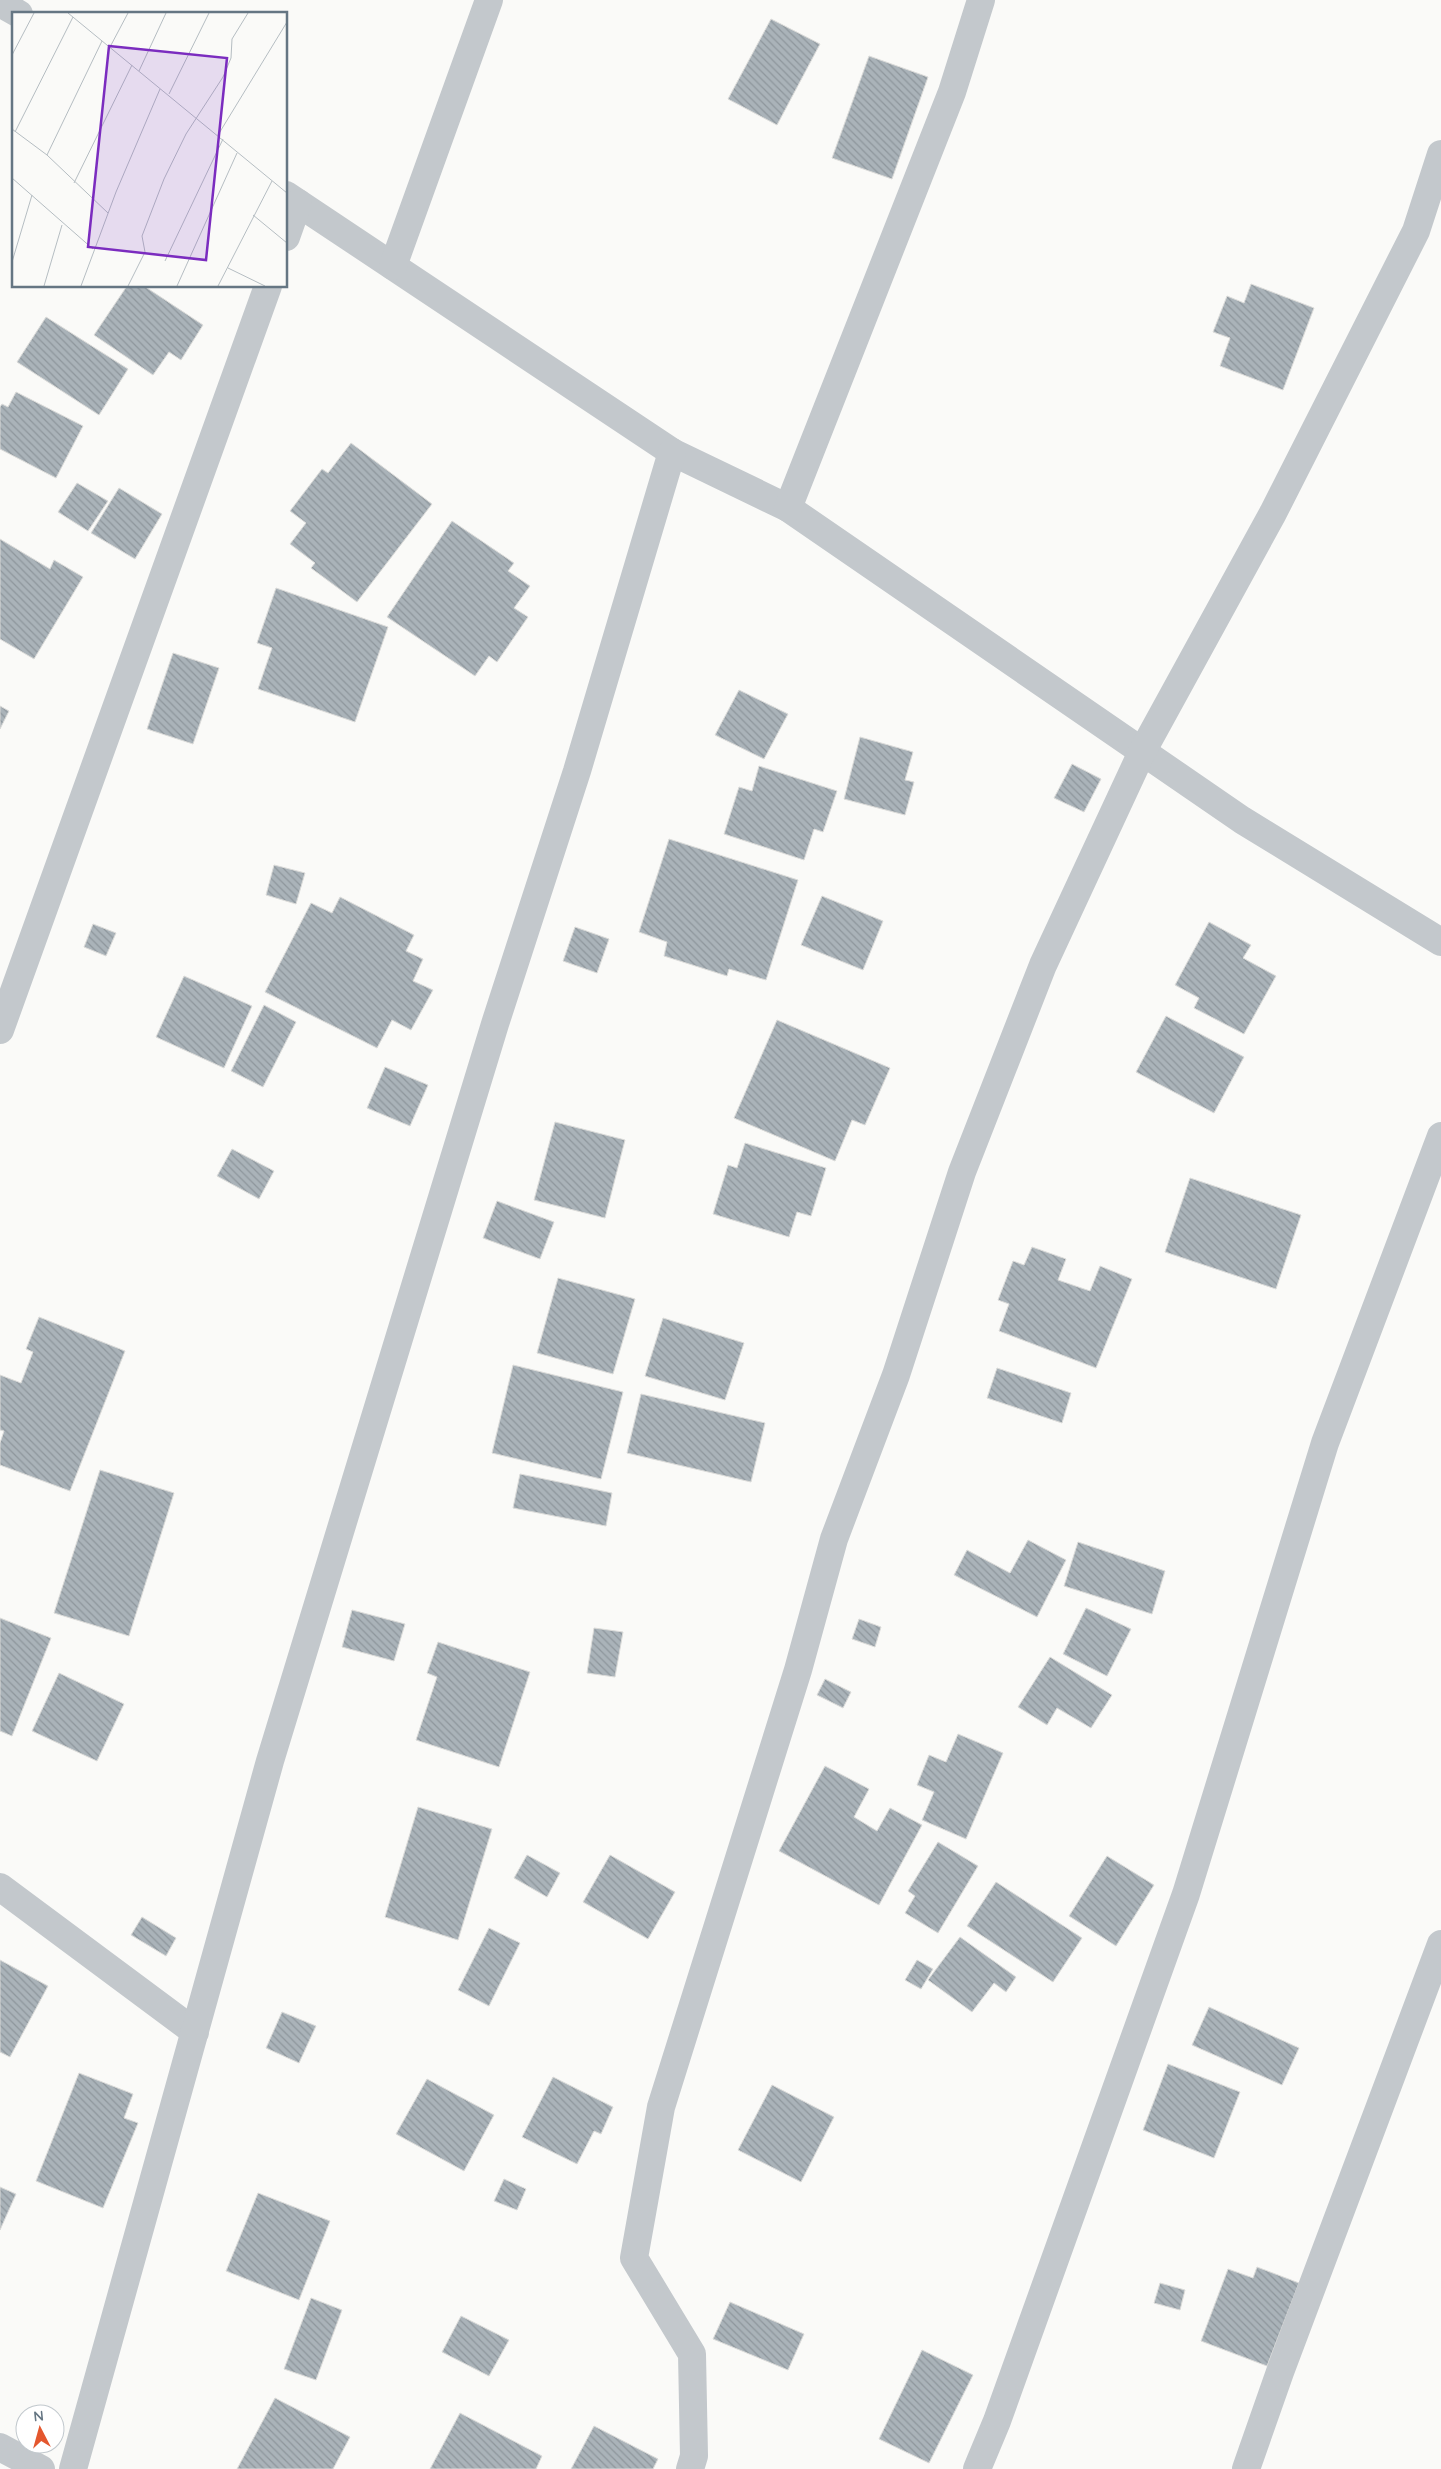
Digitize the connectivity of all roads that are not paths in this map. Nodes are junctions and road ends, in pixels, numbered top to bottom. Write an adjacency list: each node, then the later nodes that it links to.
1 (489, 0): 6 (street)
2 (981, 0): 9 (street)
3 (1441, 154): 10 (street)
4 (292, 199): 5 (street); 6 (street)
5 (288, 224)
6 (393, 266): 8 (street)
7 (267, 288): 12 (street)
8 (672, 452): 9 (street); 16 (street)
9 (788, 508): 10 (street)
10 (1142, 752): 11 (street); 20 (street)
11 (1440, 938)
12 (0, 1030)
13 (1441, 1136): 21 (street)
14 (0, 1887): 16 (street)
15 (1441, 1944): 22 (street)
16 (195, 2032): 19 (street)
17 (0, 2447): 18 (street)
18 (41, 2469)
19 (73, 2469)
20 (690, 2469)
21 (977, 2469)
22 (1246, 2469)

